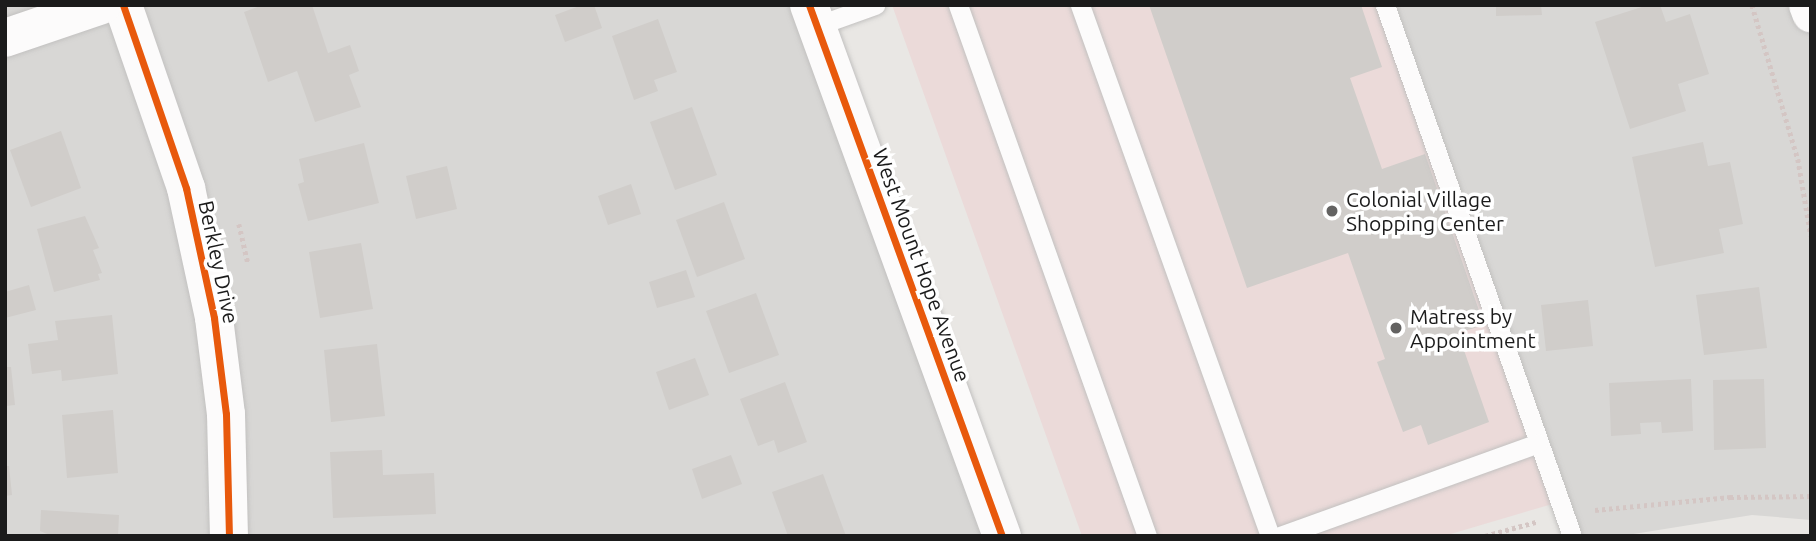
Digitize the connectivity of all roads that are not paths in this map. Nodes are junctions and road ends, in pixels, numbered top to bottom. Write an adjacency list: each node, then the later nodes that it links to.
1 (102, 5): 10 (street)
2 (123, 5): 12 (street, Berkley Drive)
3 (875, 5): 9 (lane)
4 (958, 5): 14 (lane)
5 (1080, 5): 15 (lane)
6 (1385, 5): 11 (lane)
7 (1808, 5): 8 (street)
8 (1811, 13)
9 (812, 16): 13 (street, West Mount Hope Avenue)
10 (5, 38)
11 (1538, 443): 16 (lane); 17 (lane)
12 (229, 536)
13 (1002, 536)
14 (1147, 536)
15 (1270, 536)
16 (1280, 536)
17 (1572, 536)

